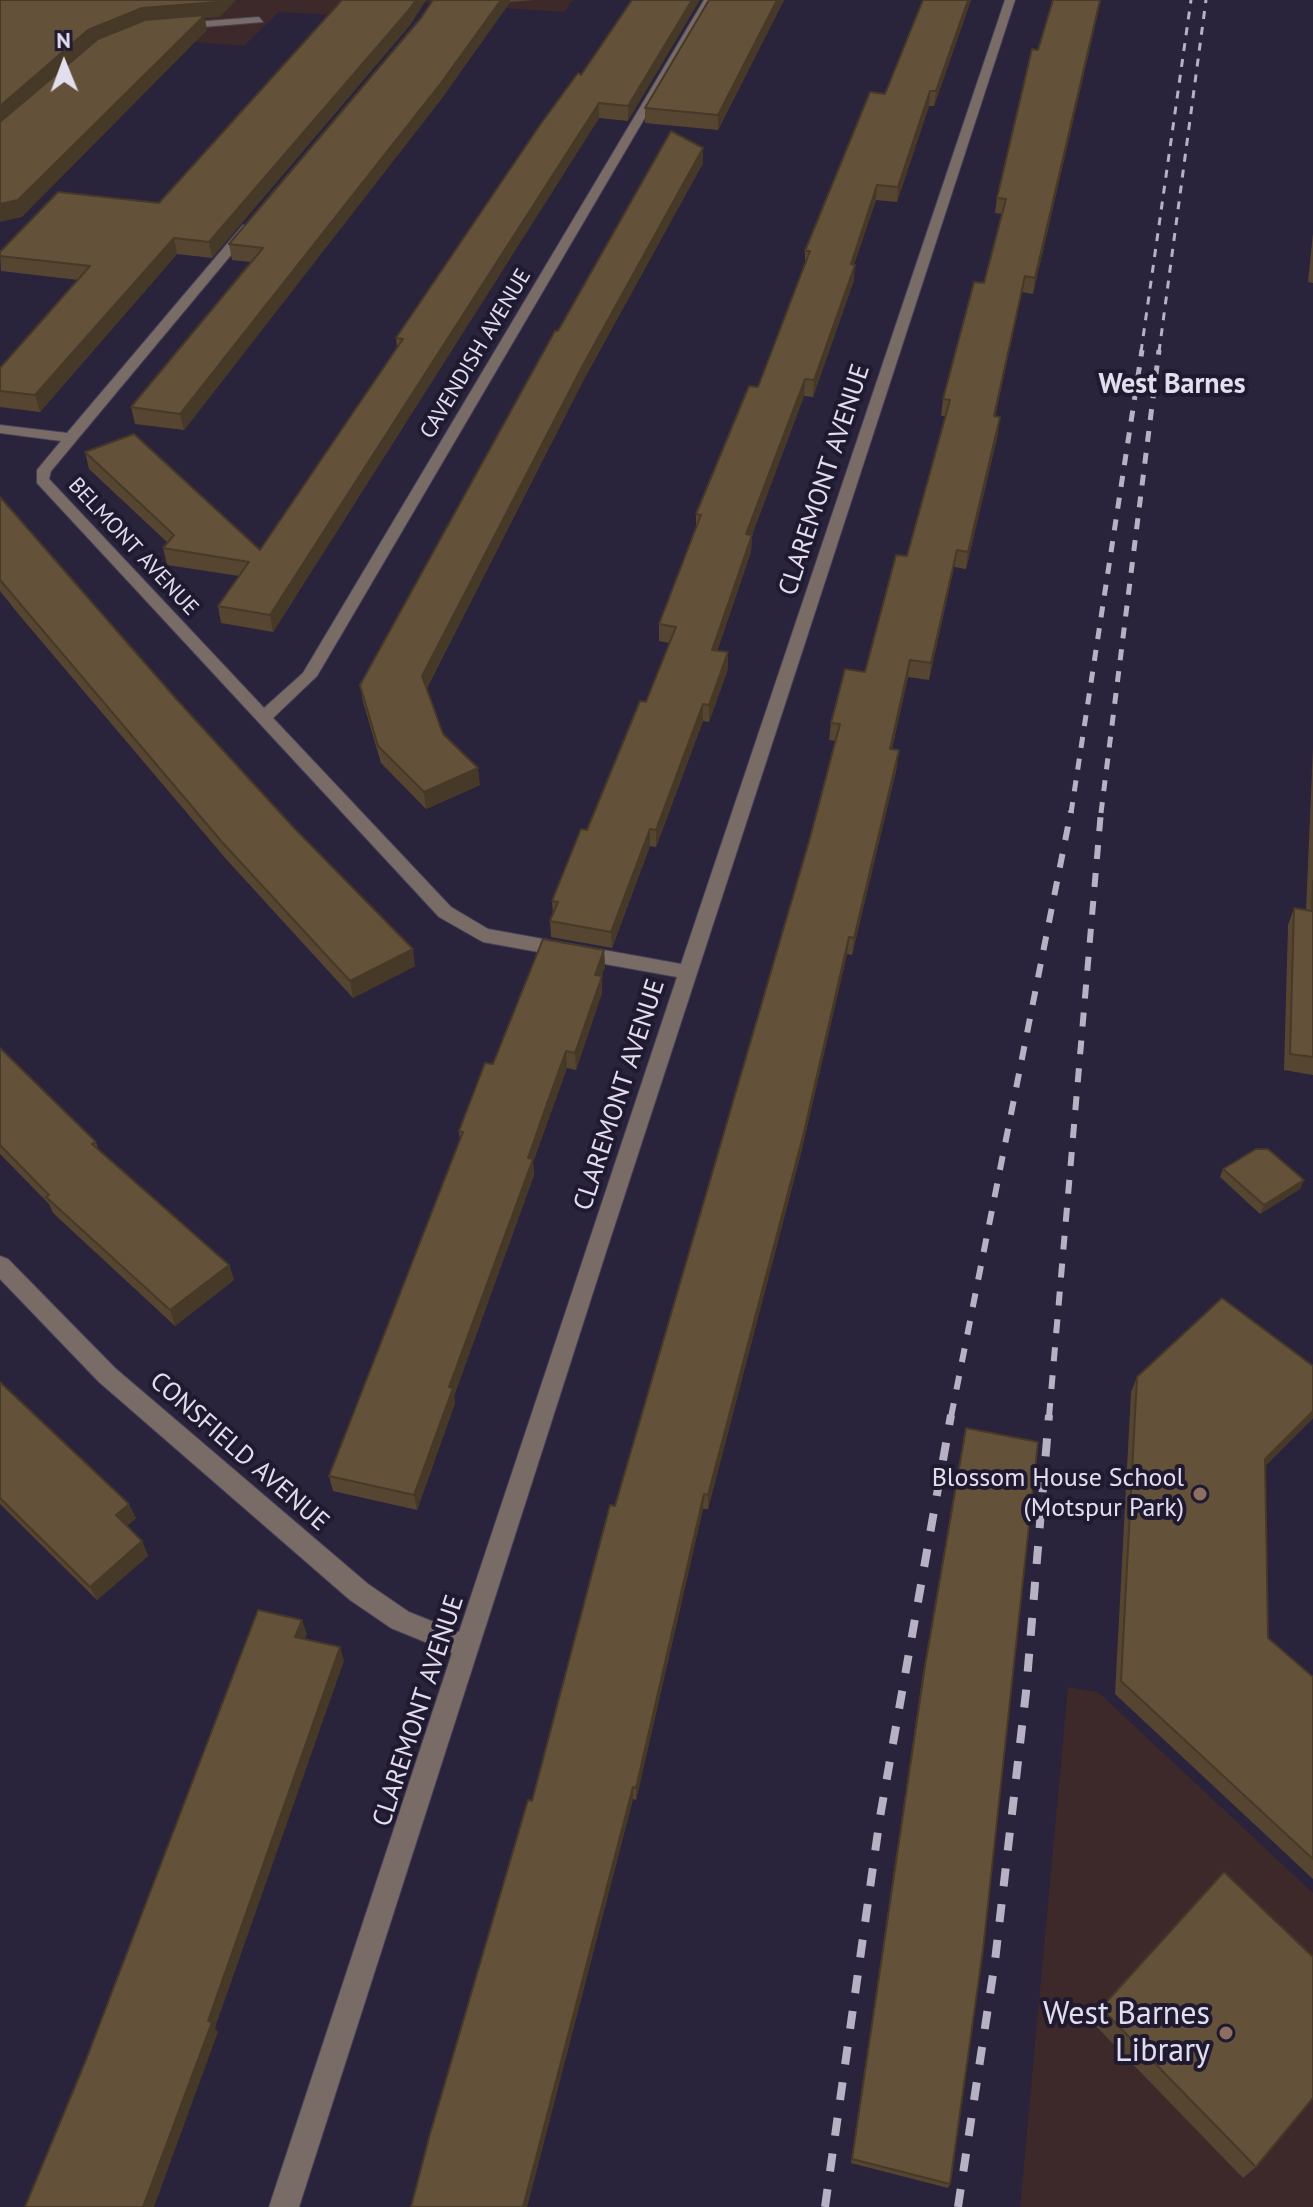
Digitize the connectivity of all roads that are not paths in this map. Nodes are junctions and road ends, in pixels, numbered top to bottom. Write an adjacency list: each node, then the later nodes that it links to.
1 (709, 0): 8 (street, CAVENDISH AVENUE)
2 (1010, 0): 9 (street, CLAREMONT AVENUE)
3 (259, 20): 4 (street)
4 (173, 27)
5 (254, 221): 7 (street, BELMONT AVENUE)
6 (0, 429): 7 (street)
7 (71, 438): 8 (street, BELMONT AVENUE)
8 (263, 718): 9 (street, BELMONT AVENUE)
9 (688, 972): 11 (street, CLAREMONT AVENUE)
10 (0, 1265): 11 (street, CONSFIELD AVENUE)
11 (466, 1647): 12 (street, CLAREMONT AVENUE)
12 (284, 2207)

